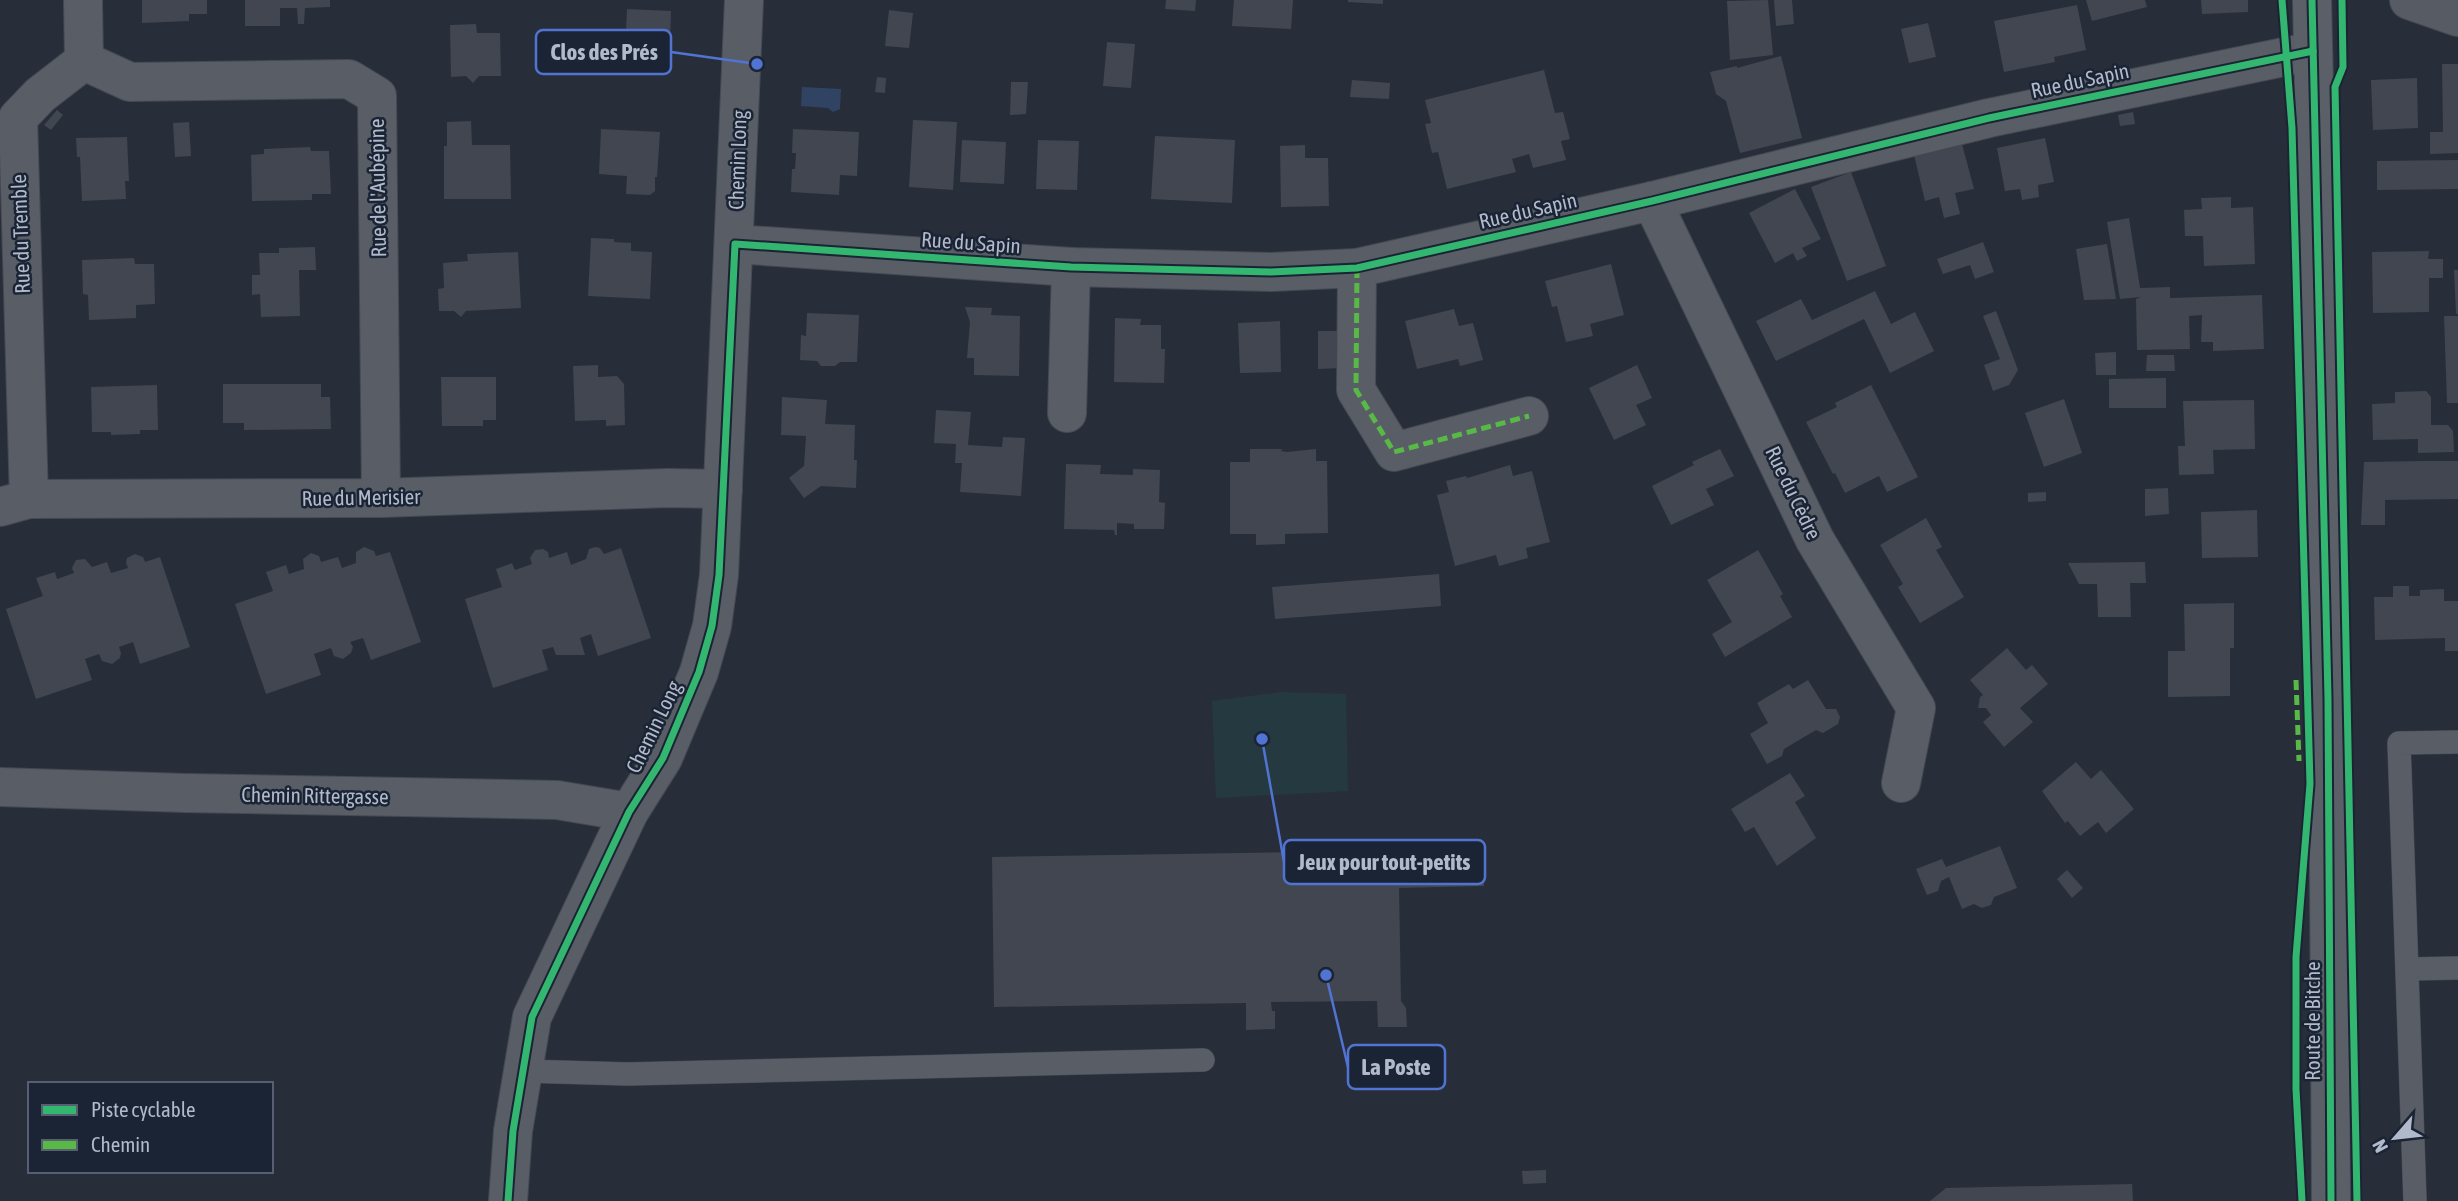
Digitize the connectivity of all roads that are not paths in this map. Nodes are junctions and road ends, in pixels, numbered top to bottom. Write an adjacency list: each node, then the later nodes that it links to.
1 (83, 0): 9 (street)
2 (744, 0): 11 (street, Chemin Long)
3 (2312, 0): 8 (main road, Route de Bitche)
4 (2409, 0): 7 (street)
5 (2448, 0): 6 (street)
6 (2458, 7)
7 (2458, 17)
8 (2314, 51): 10 (street, Rue du Sapin); 28 (main road, Route de Bitche)
9 (84, 61): 17 (street, Rue de l'Aubépine); 18 (street, Rue du Tremble)
10 (1652, 201): 13 (street, Rue du Sapin); 20 (street, Rue du Cèdre)
11 (735, 244): 12 (street, Rue du Sapin); 16 (street, Chemin Long)
12 (1071, 267): 13 (street, Rue du Sapin); 14 (street)
13 (1357, 268): 15 (street)
14 (1067, 413)
15 (1529, 416)
16 (723, 489): 17 (street, Rue du Merisier); 22 (street, Chemin Long)
17 (381, 498): 18 (street, Rue du Merisier)
18 (14, 503)
19 (2458, 742): 24 (lane)
20 (1901, 783)
21 (0, 787): 22 (street, Chemin Rittergasse)
22 (629, 813): 26 (street, Chemin Long)
23 (2458, 968): 24 (lane)
24 (2407, 969): 29 (lane)
25 (1203, 1060): 26 (lane)
26 (523, 1071): 27 (street, Chemin Long)
27 (508, 1201)
28 (2331, 1201)
29 (2415, 1201)

